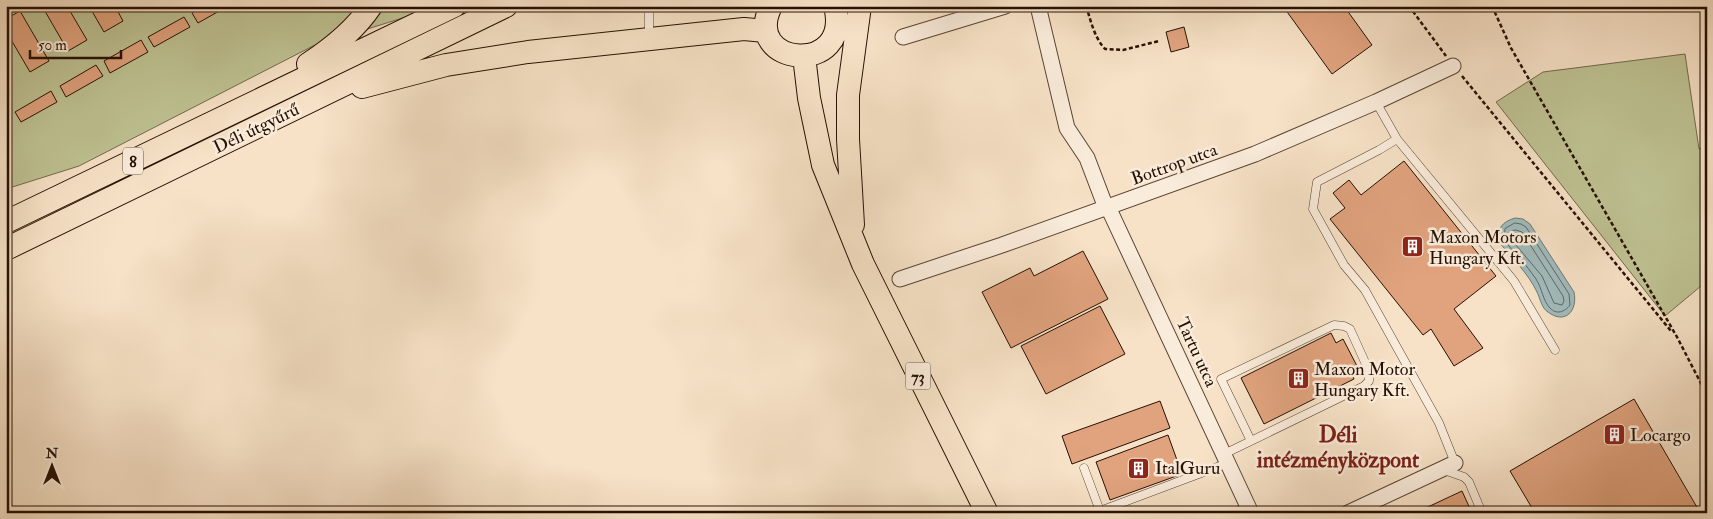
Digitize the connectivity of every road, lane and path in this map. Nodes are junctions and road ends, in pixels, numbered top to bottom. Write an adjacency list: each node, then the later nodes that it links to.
1 (371, 6): 19 (main road)
2 (454, 6): 19 (main road, Déli útgyűrű / 8)
3 (506, 6): 20 (main road, Déli útgyűrű / 8)
4 (653, 6): 15 (lane)
5 (771, 6): 13 (main road)
6 (835, 6): 17 (main road)
7 (860, 6): 25 (main road)
8 (1004, 6): 14 (street)
9 (1038, 6): 23 (street, Tartu utca)
10 (1086, 6): 16 (path)
11 (1409, 6): 18 (path)
12 (1492, 6): 28 (path)
13 (765, 31): 15 (main road); 17 (main road)
14 (903, 37)
15 (649, 39): 20 (main road)
16 (1159, 41)
17 (804, 56): 25 (main road, 73)
18 (1453, 66): 21 (street, Bottrop utca); 28 (path)
19 (259, 100): 24 (main road, Déli útgyűrű / 8)
20 (312, 100): 26 (main road, Déli útgyűrű / 8)
21 (1376, 102): 22 (lane); 23 (street, Bottrop utca)
22 (1397, 139): 29 (lane); 33 (lane)
23 (1107, 208): 27 (street, Bottrop utca); 32 (street, Tartu utca)
24 (6, 222)
25 (854, 238): 36 (main road, 73)
26 (6, 249)
27 (900, 279)
28 (1677, 338): 30 (path)
29 (1555, 350)
30 (1707, 395)
31 (1251, 441): 31 (lane); 32 (lane)
32 (1226, 458): 34 (lane); 35 (street, Tartu utca)
33 (1449, 466): 38 (street); 39 (lane)
34 (1084, 468)
35 (1250, 510): 37 (lane)
36 (987, 513)
37 (1233, 513)
38 (1348, 513)
39 (1482, 513)

